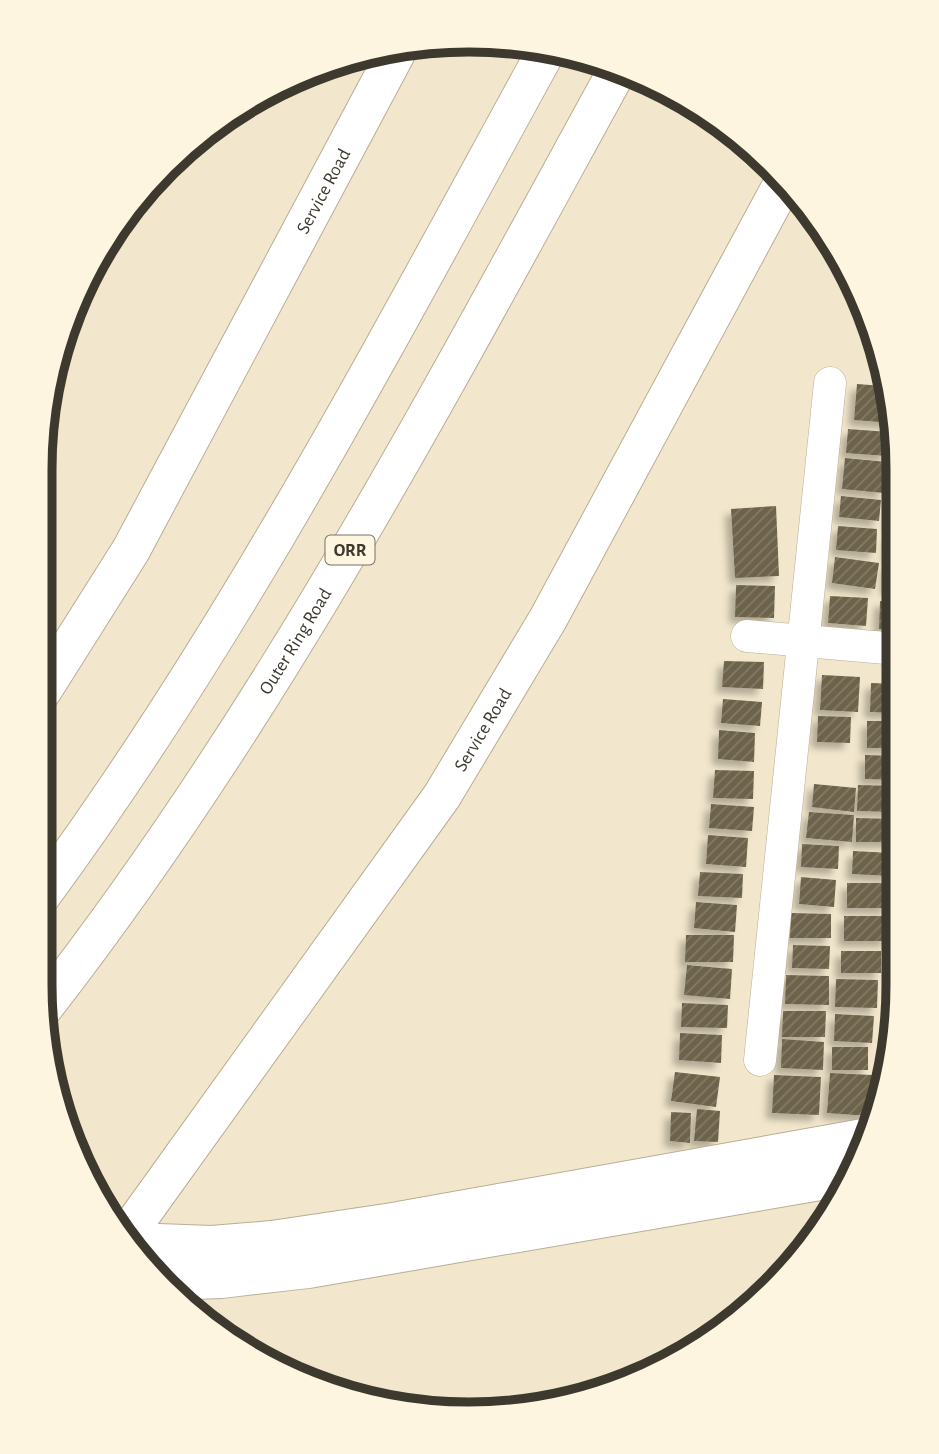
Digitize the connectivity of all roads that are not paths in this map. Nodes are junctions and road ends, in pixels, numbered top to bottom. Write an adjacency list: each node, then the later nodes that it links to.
1 (542, 59): 10 (main road)
2 (392, 60): 9 (main road, Service Road)
3 (613, 78): 11 (main road, Outer Ring Road / ORR)
4 (779, 191): 15 (main road, Service Road)
5 (830, 383): 7 (street)
6 (747, 636): 7 (street)
7 (805, 641): 8 (street); 12 (street)
8 (886, 648)
9 (52, 675)
10 (52, 881)
11 (52, 996)
12 (760, 1060)
13 (857, 1139): 16 (main road)
14 (839, 1178): 17 (main road)
15 (132, 1228)
16 (143, 1242)
17 (177, 1281)

